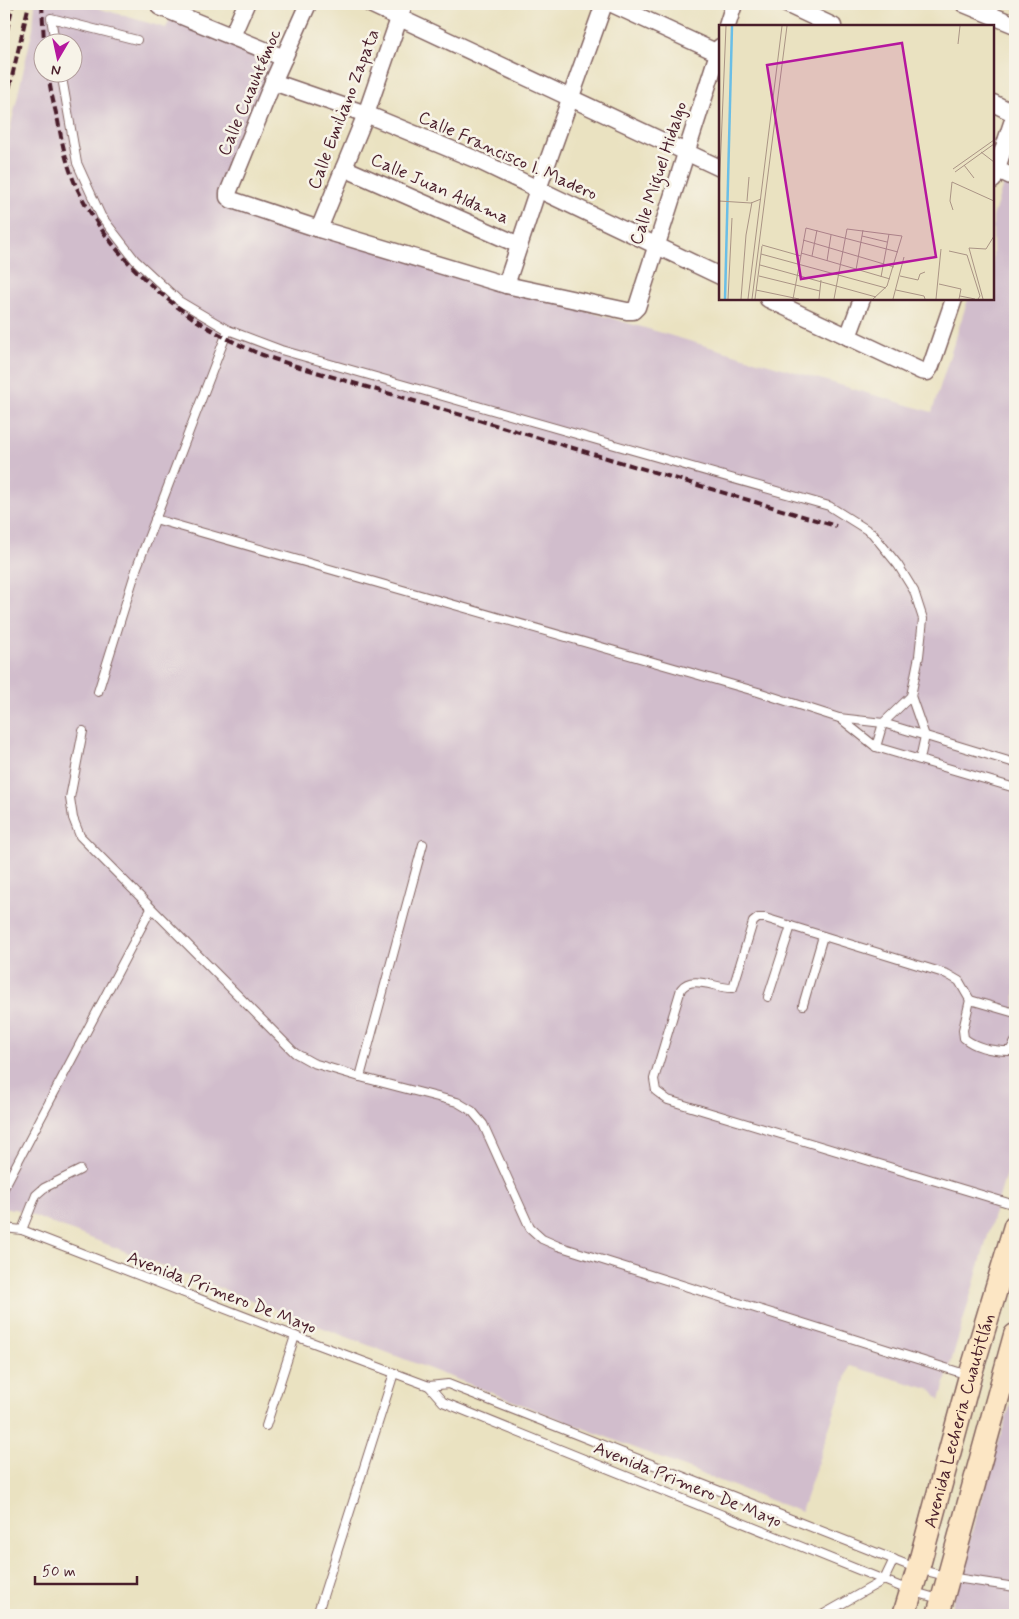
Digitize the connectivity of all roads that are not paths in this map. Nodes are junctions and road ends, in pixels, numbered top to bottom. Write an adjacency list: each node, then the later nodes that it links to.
1 (246, 4): 15 (street)
2 (308, 4): 19 (street, Calle Cuauhtémoc)
3 (370, 4): 10 (street)
4 (604, 4): 22 (street)
5 (612, 4): 17 (street)
6 (734, 4): 11 (street)
7 (786, 4): 12 (street)
8 (964, 4): 13 (street)
9 (160, 6): 15 (street)
10 (401, 11): 22 (street); 24 (street, Calle Emiliano Zapata)
11 (727, 25)
12 (830, 25)
13 (1015, 25)
14 (53, 32): 16 (lane)
15 (232, 36): 19 (street)
16 (137, 40)
17 (719, 51)
18 (719, 54): 26 (street, Calle Miguel Hidalgo)
19 (284, 58): 21 (street, Calle Cuauhtémoc)
20 (63, 82): 40 (lane)
21 (274, 82): 24 (street, Calle Francisco I. Madero); 32 (street, Calle Cuauhtémoc)
22 (571, 98): 26 (street); 31 (street)
23 (994, 104): 25 (street)
24 (366, 114): 27 (street, Calle Emiliano Zapata); 31 (street, Calle Francisco I. Madero)
25 (1015, 114): 29 (street)
26 (686, 152): 28 (street); 34 (street, Calle Miguel Hidalgo)
27 (344, 168): 32 (street, Calle Emiliano Zapata); 33 (street, Calle Juan Aldama)
28 (719, 168)
29 (994, 174): 30 (street)
30 (1015, 178)
31 (538, 189): 33 (street); 34 (street, Calle Francisco I. Madero)
32 (319, 229): 36 (street)
33 (519, 245): 36 (street)
34 (656, 245): 35 (street, Calle Francisco I. Madero); 36 (street, Calle Miguel Hidalgo)
35 (719, 276)
36 (506, 285)
37 (770, 300): 41 (street)
38 (862, 300): 41 (street)
39 (954, 300): 41 (street)
40 (228, 330): 42 (lane); 44 (lane)
41 (848, 337)
42 (155, 519): 43 (lane); 45 (lane)
43 (98, 692)
44 (911, 696): 46 (lane); 48 (lane)
45 (839, 718): 46 (lane); 49 (lane)
46 (883, 724): 48 (lane); 49 (lane)
47 (83, 731): 54 (lane)
48 (925, 736): 50 (lane); 51 (lane)
49 (876, 747): 50 (lane)
50 (920, 760): 52 (lane)
51 (1015, 763)
52 (1015, 788)
53 (423, 844): 62 (lane)
54 (151, 909): 62 (lane); 64 (lane)
55 (791, 926): 56 (lane); 57 (lane); 65 (lane)
56 (823, 936): 58 (lane); 59 (lane)
57 (768, 997)
58 (970, 1000): 60 (lane); 61 (lane)
59 (803, 1006)
60 (1015, 1013)
61 (1015, 1042)
62 (360, 1077): 72 (lane)
63 (80, 1170): 68 (lane)
64 (4, 1188)
65 (1015, 1205)
66 (1015, 1226): 72 (main road, Avenida Lecheria Cuautitlán)
67 (4, 1228): 68 (lane, Avenida Primero De Mayo)
68 (22, 1230): 70 (lane, Avenida Primero De Mayo)
69 (1015, 1335): 77 (main road, Avenida Lecheria Cuautitlán)
70 (295, 1336): 71 (lane, Avenida Primero De Mayo); 74 (lane)
71 (394, 1373): 73 (lane, Avenida Primero De Mayo); 82 (lane)
72 (970, 1376): 76 (main road, Avenida Lecheria Cuautitlán)
73 (429, 1386): 75 (lane, Avenida Primero De Mayo); 78 (lane, Avenida Primero De Mayo)
74 (266, 1426)
75 (894, 1559): 76 (lane, Avenida Primero De Mayo); 78 (lane)
76 (918, 1569): 77 (lane, Avenida Primero De Mayo); 80 (main road, Avenida Lecheria Cuautitlán)
77 (949, 1577): 79 (lane, Avenida Primero De Mayo); 81 (main road, Avenida Lecheria Cuautitlán)
78 (884, 1580): 80 (lane, Avenida Primero De Mayo); 83 (lane)
79 (1015, 1587)
80 (912, 1591): 81 (lane, Avenida Primero De Mayo); 84 (main road, Avenida Lecheria Cuautitlán)
81 (940, 1608)
82 (317, 1615)
83 (822, 1615)
84 (904, 1615)

